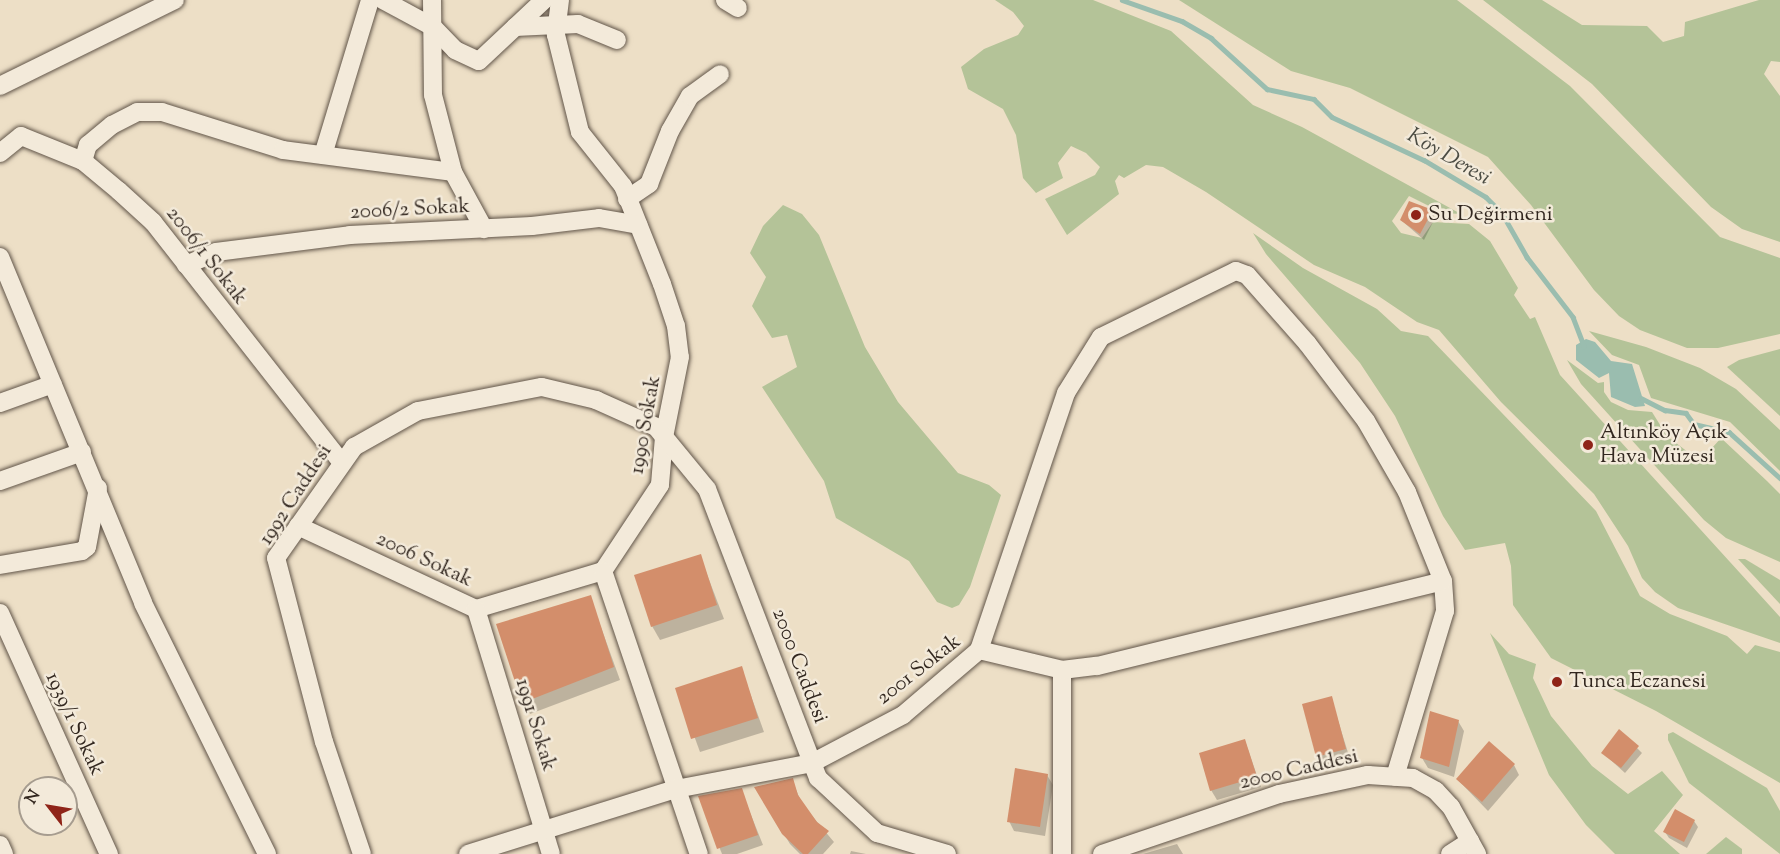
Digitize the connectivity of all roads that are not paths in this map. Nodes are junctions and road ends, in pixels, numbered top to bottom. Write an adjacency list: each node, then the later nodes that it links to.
1 (175, 0): 12 (street)
2 (370, 0): 14 (street)
3 (383, 0): 8 (street)
4 (432, 0): 8 (street)
5 (544, 0): 9 (street)
6 (560, 0): 7 (street, 1990 Sokak)
7 (557, 25): 9 (street); 10 (street); 17 (street, 1990 Sokak)
8 (433, 27): 9 (street); 16 (street)
9 (515, 27)
10 (617, 40)
11 (720, 74): 17 (street)
12 (0, 86)
13 (0, 153): 15 (street, 2006/1 Sokak)
14 (323, 155): 15 (street); 16 (street)
15 (82, 161): 21 (street, 2006/1 Sokak)
16 (453, 172): 19 (street)
17 (627, 199): 18 (street, 1990 Sokak)
18 (638, 225): 19 (street, 2006/2 Sokak); 24 (street, 1990 Sokak)
19 (484, 229): 21 (street, 2006/2 Sokak)
20 (0, 257): 22 (street)
21 (186, 265): 26 (street, 2006/1 Sokak)
22 (53, 384): 23 (street); 25 (street)
23 (0, 403)
24 (664, 438): 26 (street, 1992 Caddesi); 31 (street, 1990 Sokak); 37 (street, 2000 Caddesi)
25 (82, 452): 27 (street); 28 (street)
26 (342, 463): 29 (street, 1992 Caddesi)
27 (0, 481)
28 (98, 488): 30 (street); 46 (street)
29 (298, 526): 33 (street, 2006 Sokak); 47 (street, 1992 Caddesi)
30 (0, 565)
31 (603, 571): 33 (street, 2006 Sokak); 39 (street)
32 (1443, 581): 35 (street); 36 (street, 2001 Sokak); 38 (street)
33 (476, 609): 40 (street, 1991 Sokak)
34 (0, 613): 45 (street, 1939/1 Sokak)
35 (979, 650): 36 (street, 2001 Sokak); 37 (street, 2001 Sokak)
36 (1062, 670): 51 (street)
37 (812, 763): 39 (street, 2001 Sokak); 43 (street, 2000 Caddesi)
38 (1395, 777): 42 (street, 2000 Caddesi); 52 (street, 2000 Caddesi)
39 (676, 789): 40 (street, 2001 Sokak); 50 (street)
40 (544, 831): 48 (street, 2001 Sokak); 49 (street, 1991 Sokak)
41 (0, 845): 44 (street)
42 (1473, 848): 53 (street)
43 (938, 853)
44 (4, 854)
45 (109, 854)
46 (267, 854)
47 (362, 854)
48 (468, 854)
49 (551, 854)
50 (699, 854)
51 (1062, 854)
52 (1102, 854)
53 (1450, 854)

